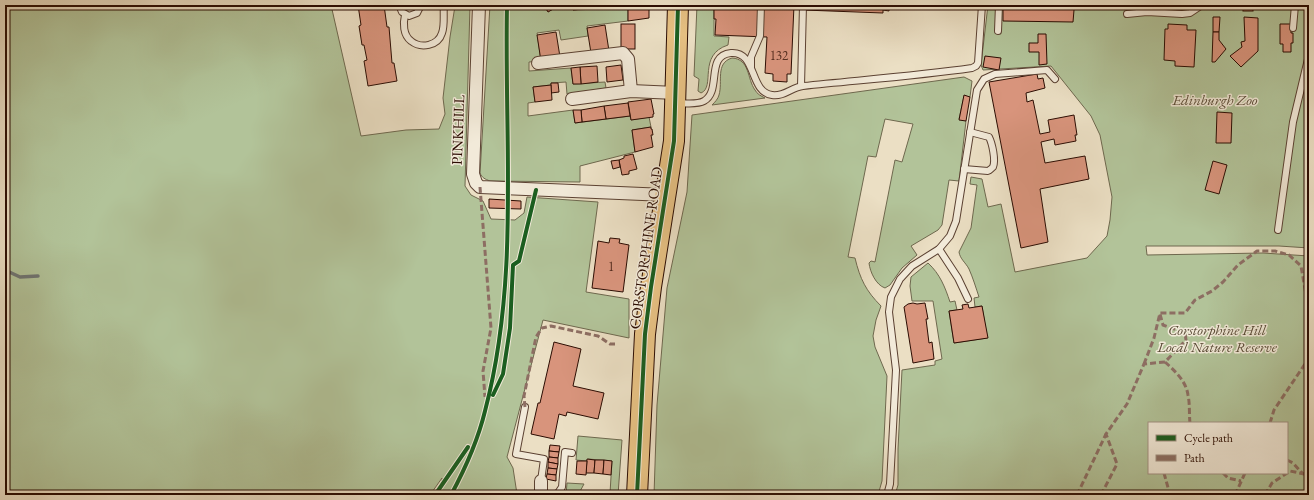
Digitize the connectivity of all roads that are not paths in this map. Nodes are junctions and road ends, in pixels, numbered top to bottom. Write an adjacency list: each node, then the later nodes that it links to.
1 (399, 5): 13 (lane)
2 (421, 5): 13 (lane)
3 (444, 5): 13 (lane)
4 (479, 5): 26 (street, PINKHILL)
5 (678, 5): 22 (main road, CORSTORPHINE ROAD)
6 (761, 5): 18 (lane)
7 (803, 5): 20 (lane)
8 (982, 5): 20 (lane)
9 (999, 5): 15 (lane)
10 (1202, 5): 12 (lane)
11 (1295, 5): 14 (lane)
12 (1127, 14)
13 (405, 15)
14 (1293, 28)
15 (998, 30)
16 (1309, 55): 27 (lane)
17 (538, 63): 21 (street)
18 (751, 67): 20 (lane); 22 (lane)
19 (1055, 80): 24 (lane)
20 (801, 86)
21 (632, 91): 22 (street); 23 (street)
22 (676, 98): 26 (main road, CORSTORPHINE ROAD)
23 (572, 99)
24 (970, 132): 25 (lane); 25 (lane)
25 (964, 169): 28 (lane)
26 (666, 195): 35 (main road, CORSTORPHINE ROAD)
27 (1278, 230)
28 (939, 249): 29 (lane); 36 (lane)
29 (968, 299)
30 (525, 407): 32 (lane)
31 (572, 452): 34 (lane)
32 (541, 481): 33 (street)
33 (541, 495)
34 (552, 495)
35 (637, 495)
36 (887, 495)

